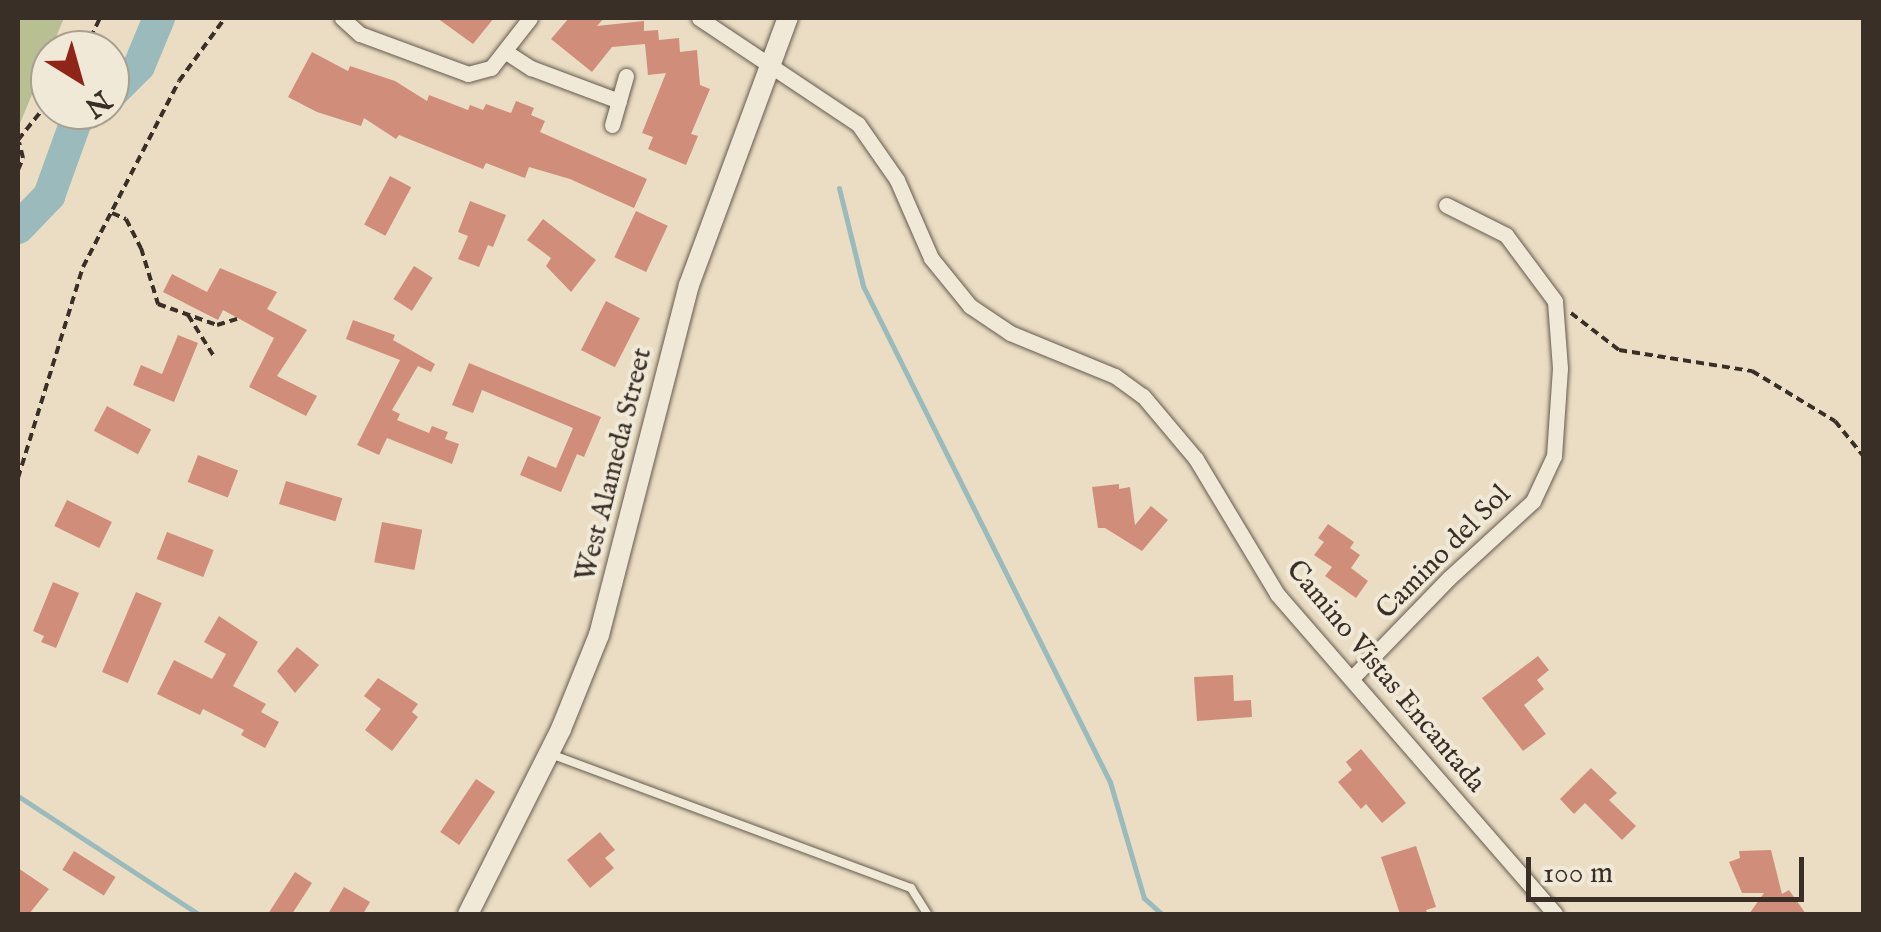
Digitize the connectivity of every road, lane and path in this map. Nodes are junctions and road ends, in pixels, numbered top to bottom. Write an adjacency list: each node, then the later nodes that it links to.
1 (225, 18): 14 (path)
2 (342, 18): 6 (street)
3 (530, 18): 6 (street)
4 (698, 18): 7 (street, Camino Vistas Encantada)
5 (788, 18): 7 (street, West Alameda Street)
6 (506, 52): 9 (street)
7 (770, 65): 21 (street, Camino Vistas Encantada); 22 (street, West Alameda Street)
8 (626, 76): 9 (street)
9 (618, 102): 10 (street)
10 (612, 124)
11 (18, 140): 12 (path)
12 (18, 170)
13 (1446, 204): 15 (street)
14 (112, 213): 16 (path); 20 (path)
15 (1555, 301): 19 (path); 21 (street, Camino del Sol)
16 (188, 315): 17 (path); 18 (path)
17 (237, 319)
18 (215, 358)
19 (1864, 457)
20 (18, 478)
21 (1352, 678): 25 (street, Camino Vistas Encantada)
22 (549, 753): 23 (street, West Alameda Street); 24 (lane)
23 (468, 914)
24 (927, 914)
25 (1555, 914)

